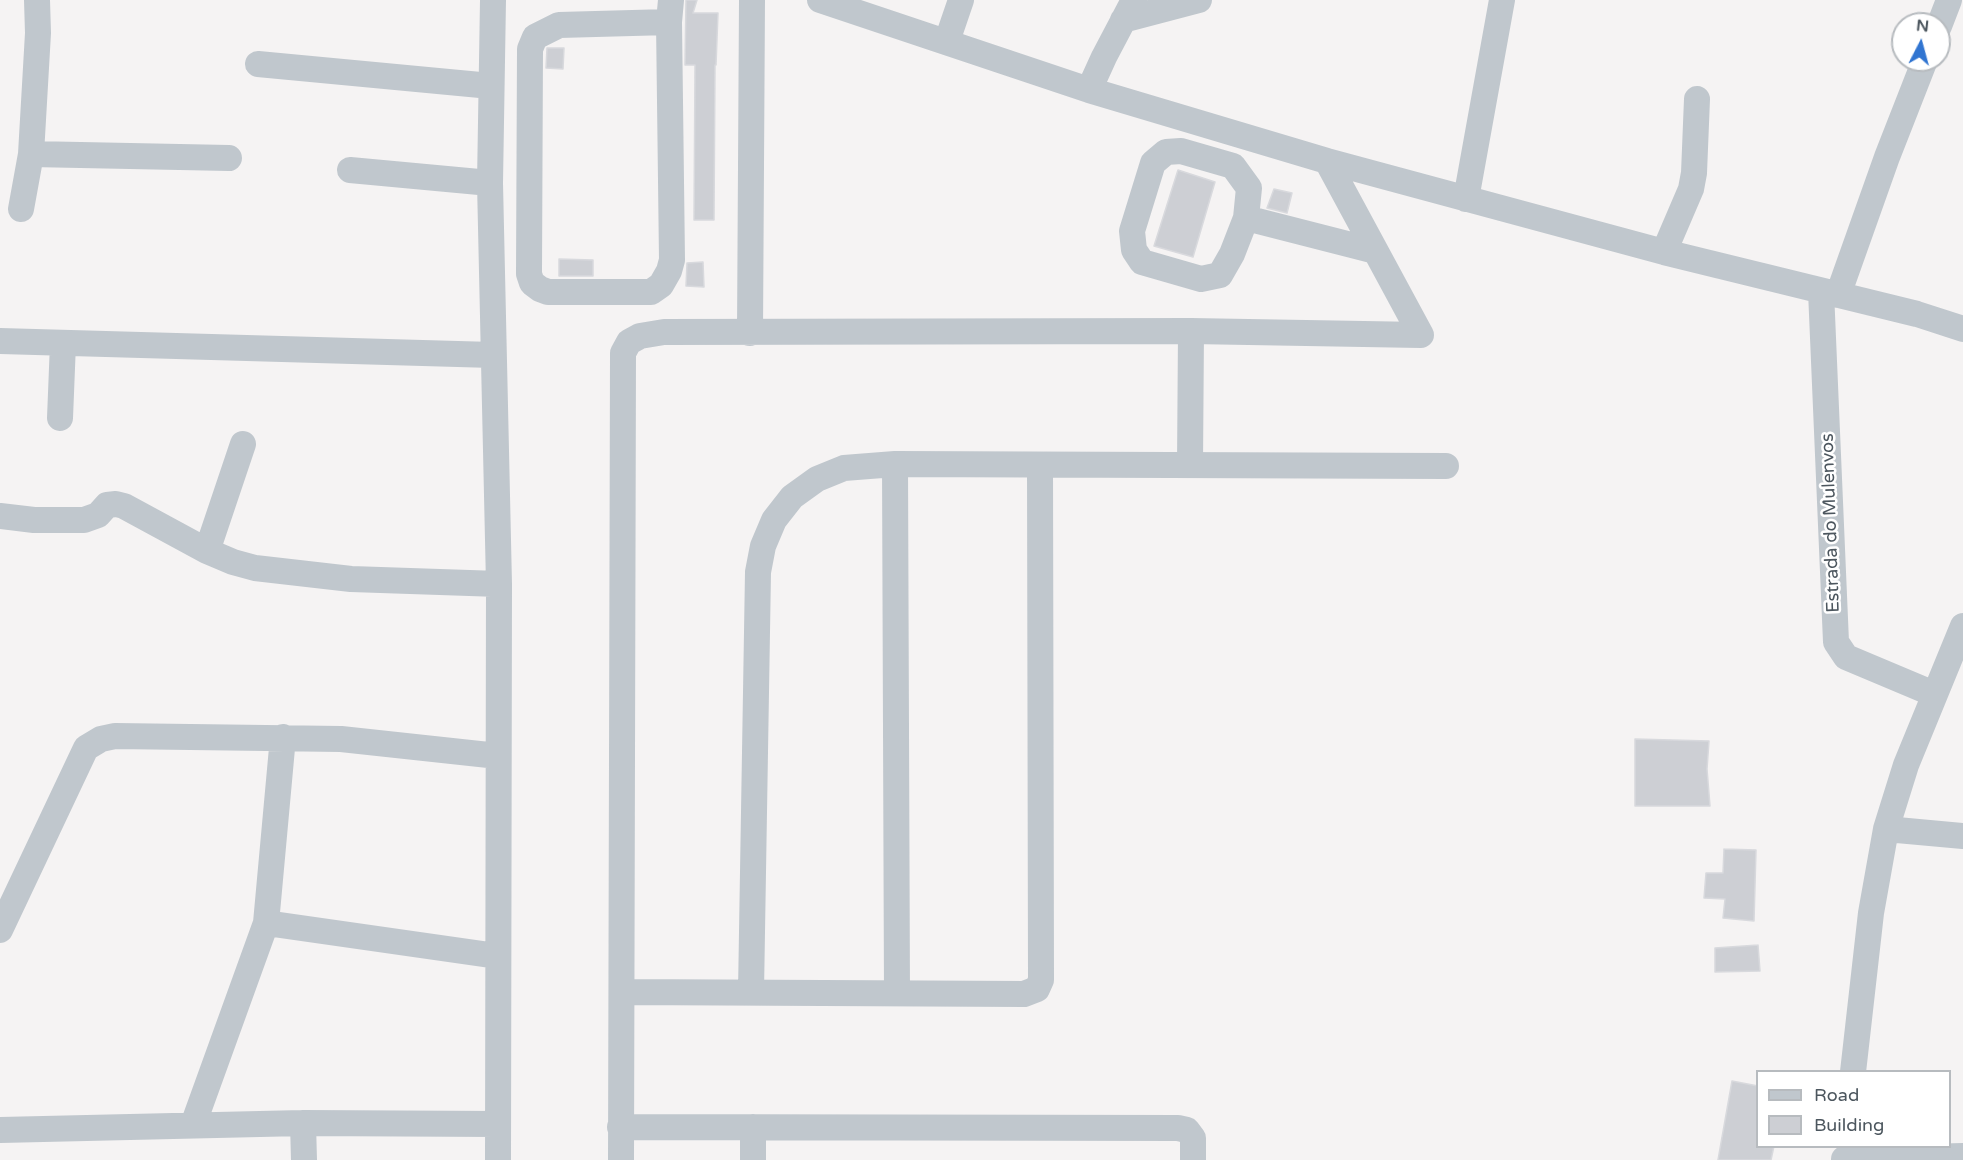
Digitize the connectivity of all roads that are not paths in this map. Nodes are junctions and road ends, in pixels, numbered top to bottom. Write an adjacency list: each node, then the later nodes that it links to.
1 (37, 0): 16 (street)
2 (493, 0): 13 (street)
3 (752, 0): 29 (street)
4 (820, 0): 10 (street)
5 (961, 0): 10 (street)
6 (1199, 0): 8 (street)
7 (1502, 0): 21 (street)
8 (1128, 10): 14 (street)
9 (670, 11): 9 (street)
10 (946, 41): 14 (street)
11 (258, 64): 13 (street)
12 (1920, 72): 26 (street)
13 (491, 86): 20 (street)
14 (1089, 90): 18 (street)
15 (1697, 99): 25 (street)
16 (31, 154): 17 (street); 22 (street)
17 (228, 158)
18 (1327, 161): 21 (street); 24 (street)
19 (350, 170): 20 (street)
20 (490, 183): 32 (street)
21 (1466, 199): 25 (street)
22 (21, 209)
23 (1246, 218): 23 (street); 24 (street)
24 (1375, 251): 28 (street)
25 (1664, 252): 26 (street)
26 (1830, 293): 27 (street); 44 (street, Estrada do Mulenvos)
27 (1963, 329)
28 (1191, 331): 29 (street); 37 (street)
29 (750, 333): 52 (street)
30 (0, 341): 31 (street)
31 (63, 344): 32 (street); 33 (street)
32 (493, 355): 41 (street)
33 (60, 418)
34 (243, 444): 40 (street)
35 (895, 464): 36 (street); 53 (street); 54 (street)
36 (1040, 465): 37 (street); 54 (street)
37 (1190, 465): 38 (street)
38 (1446, 466)
39 (0, 516): 40 (street)
40 (207, 551): 41 (street)
41 (499, 584): 46 (street)
42 (1963, 626): 43 (street)
43 (1958, 653): 44 (street)
44 (1935, 694): 47 (street)
45 (283, 737): 46 (street); 49 (street); 50 (street)
46 (498, 756): 51 (street)
47 (1886, 829): 48 (street); 55 (street)
48 (1963, 836)
49 (266, 923): 51 (street); 58 (street)
50 (0, 930)
51 (498, 956): 57 (street)
52 (622, 992): 53 (street); 59 (street)
53 (751, 992): 54 (street)
54 (897, 993)
55 (1853, 1070)
56 (303, 1123): 57 (street); 58 (street); 64 (street)
57 (497, 1124): 65 (street)
58 (193, 1125): 61 (street)
59 (620, 1127): 60 (street); 66 (street)
60 (753, 1127): 67 (street); 68 (street)
61 (0, 1130)
62 (1844, 1155): 63 (street)
63 (1963, 1156)
64 (304, 1160)
65 (498, 1160)
66 (621, 1160)
67 (753, 1160)
68 (1193, 1160)

